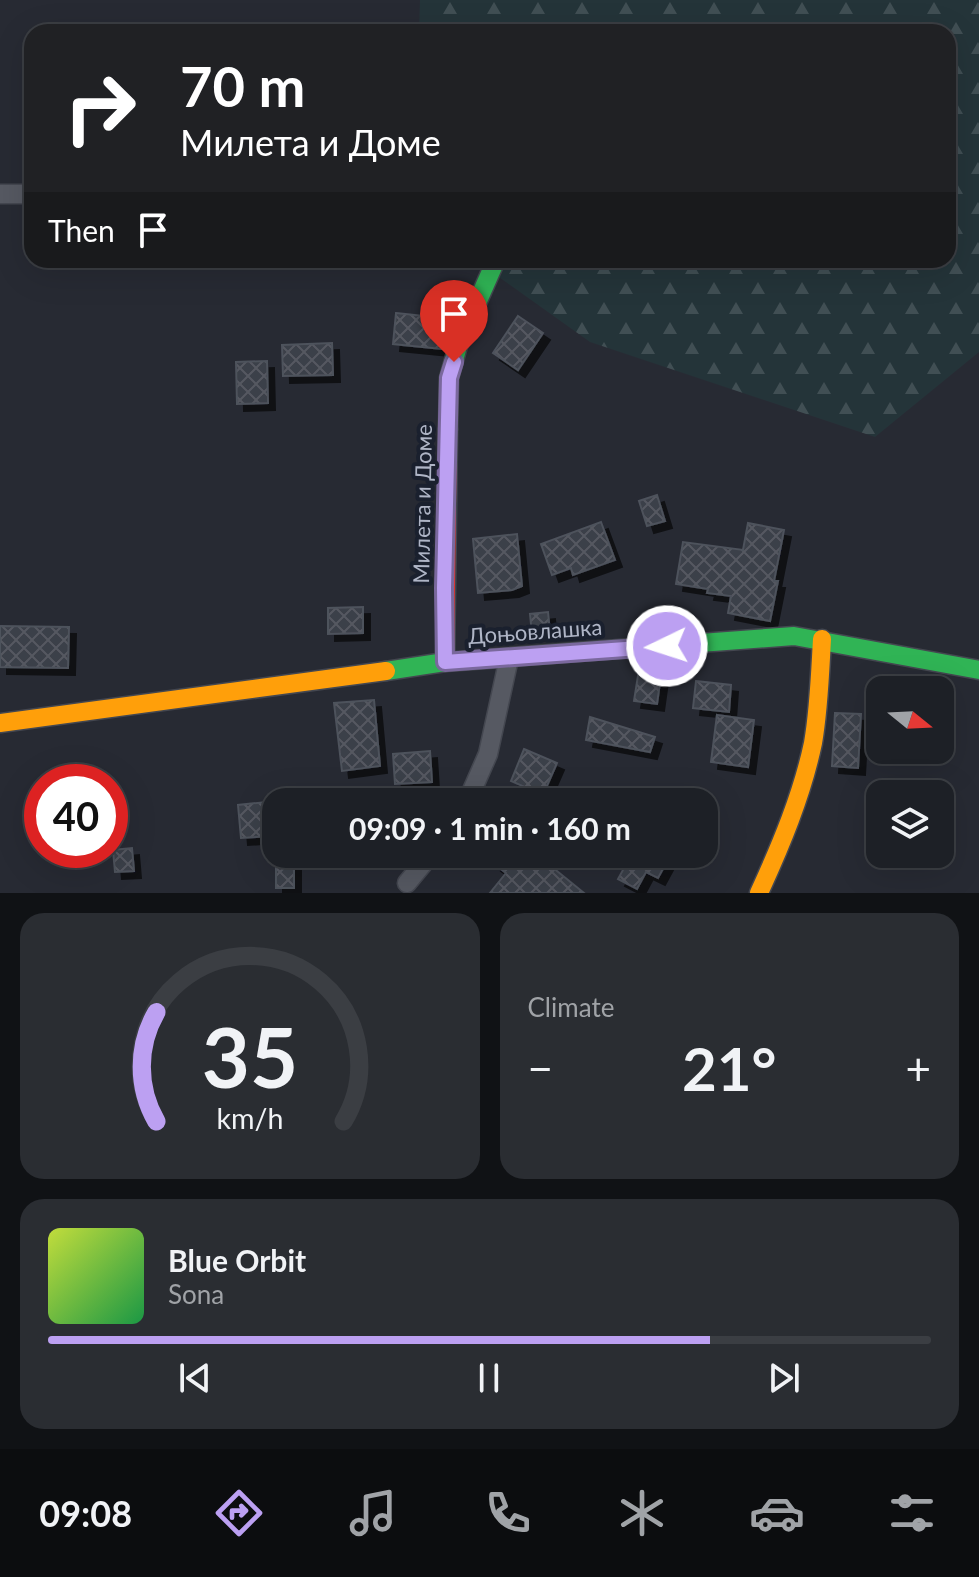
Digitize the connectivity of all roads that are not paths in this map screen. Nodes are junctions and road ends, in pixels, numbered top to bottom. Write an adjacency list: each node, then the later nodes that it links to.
1 (0, 194): 2 (street)
2 (24, 194)
3 (492, 268): 6 (street, Милета и Доме)
4 (822, 639): 5 (street, Доњовлашка); 7 (street, Доњовлашка); 12 (street)
5 (509, 658): 6 (street, Доњовлашка); 9 (street)
6 (445, 662): 8 (street, Доњовлашка)
7 (979, 670)
8 (0, 723)
9 (473, 788)
10 (419, 868): 11 (street)
11 (407, 883)
12 (759, 893)

